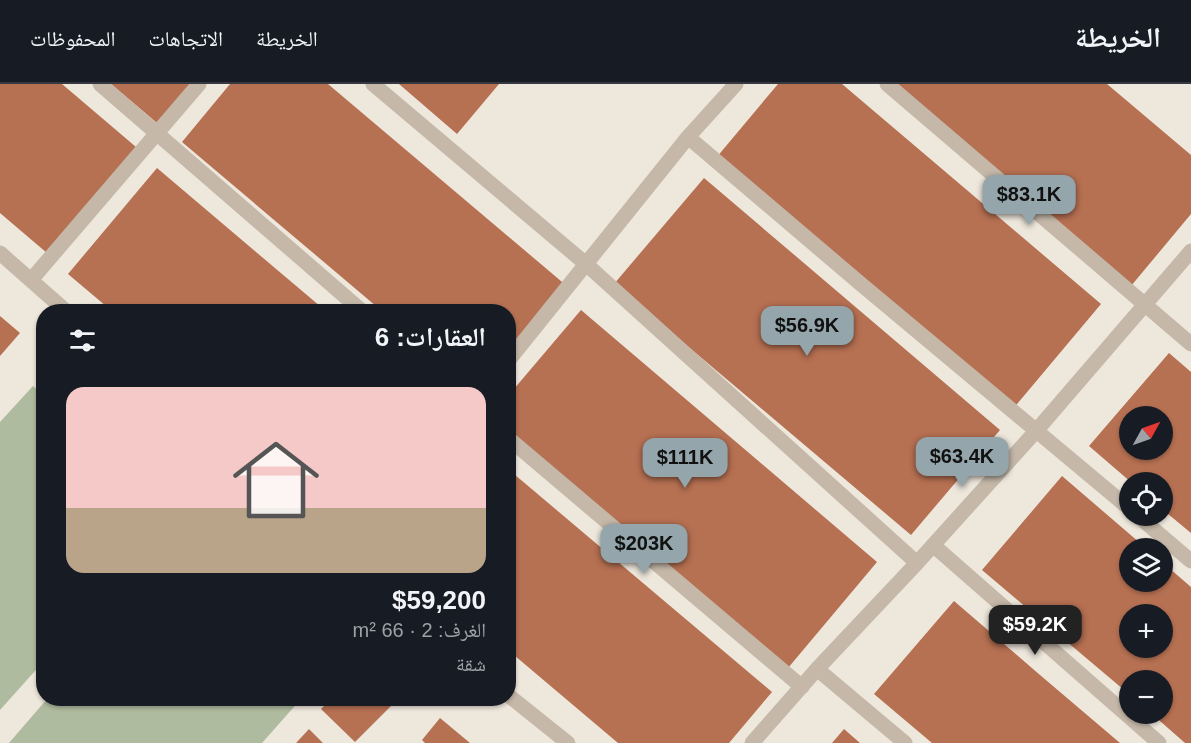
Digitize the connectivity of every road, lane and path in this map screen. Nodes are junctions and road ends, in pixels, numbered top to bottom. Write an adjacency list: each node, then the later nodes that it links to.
1 (100, 84): 6 (street)
2 (199, 84): 6 (street)
3 (373, 84): 10 (street)
4 (736, 84): 7 (street)
5 (887, 84): 14 (street)
6 (157, 133): 11 (street); 13 (street)
7 (688, 137): 10 (street); 17 (street)
8 (1191, 251): 14 (street)
9 (0, 253): 11 (street)
10 (586, 264): 16 (street); 23 (street)
11 (31, 280): 12 (street)
12 (58, 304)
13 (354, 304)
14 (1145, 304): 15 (street); 17 (street)
15 (1191, 344)
16 (516, 351)
17 (1036, 431): 19 (street); 21 (street)
18 (516, 445): 25 (street)
19 (1119, 500)
20 (1150, 526): 22 (street)
21 (933, 545): 23 (street); 30 (street)
22 (1191, 561)
23 (916, 563): 24 (street)
24 (817, 669): 25 (street); 29 (street)
25 (802, 687): 28 (street)
26 (516, 701): 27 (street)
27 (568, 743)
28 (752, 743)
29 (905, 743)
30 (1160, 743)

